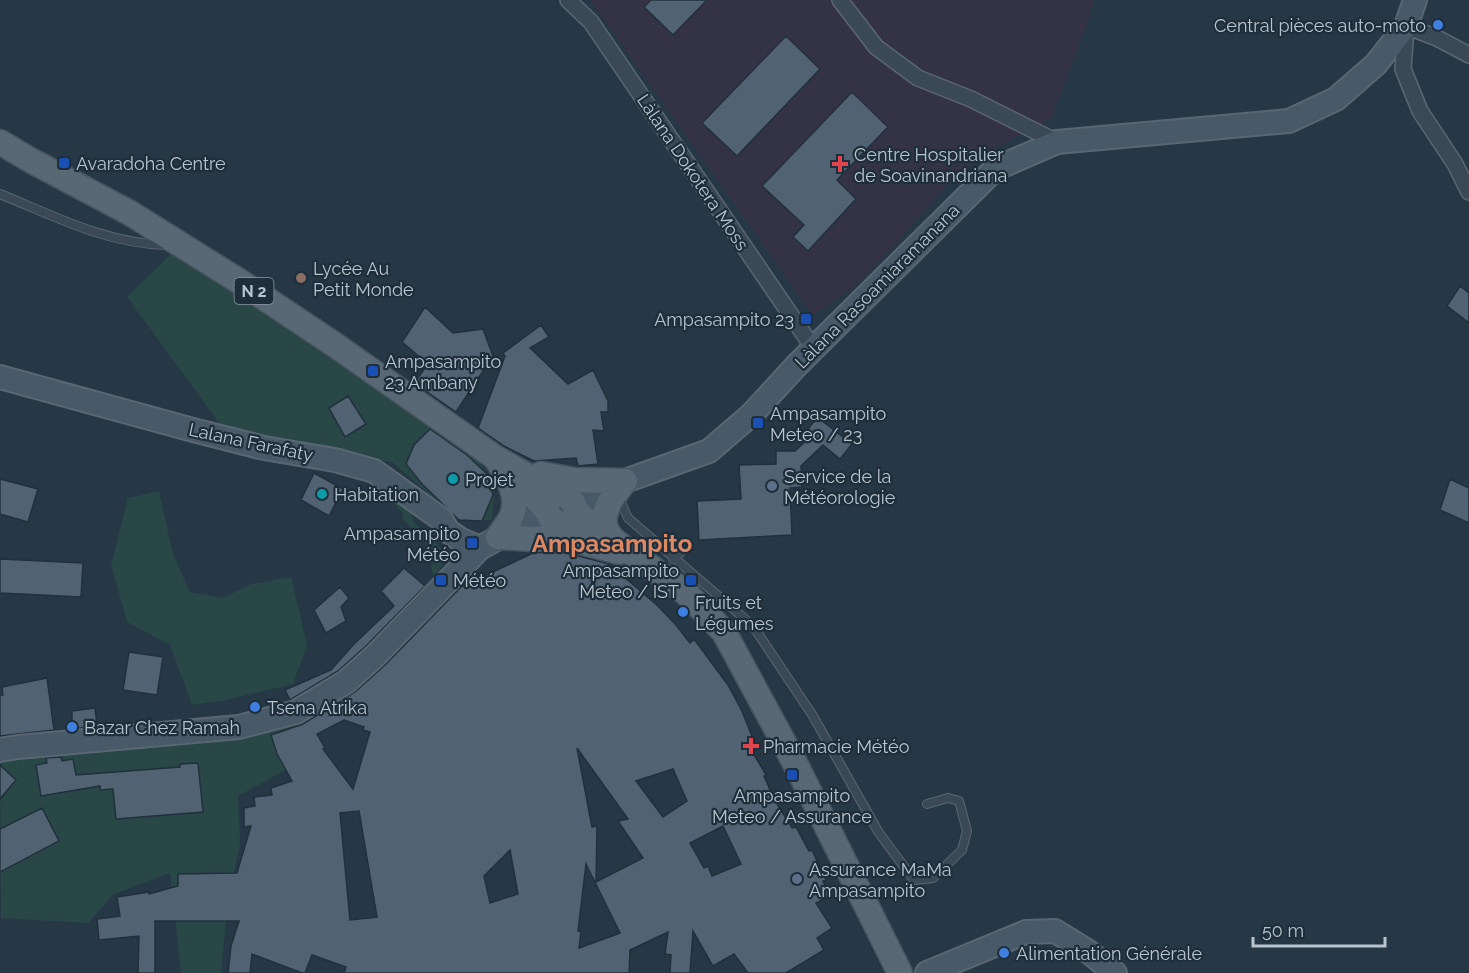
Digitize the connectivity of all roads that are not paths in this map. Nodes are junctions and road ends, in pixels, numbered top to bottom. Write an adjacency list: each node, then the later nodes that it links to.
1 (568, 0): 11 (street, Làlana Dokotera Moss)
2 (840, 0): 7 (street)
3 (1415, 0): 4 (main road, Làlana Rasoamiaramanana)
4 (1406, 26): 5 (street); 7 (main road, Làlana Rasoamiaramanana); 8 (street)
5 (1469, 55)
6 (0, 142): 10 (main road, N 2)
7 (1057, 142): 11 (main road, Làlana Rasoamiaramanana)
8 (1469, 192)
9 (0, 194): 10 (lane)
10 (180, 245): 13 (main road, N 2)
11 (814, 349): 14 (main road, Làlana Rasoamiaramanana)
12 (0, 377): 16 (main road, Lalana Farafaty)
13 (496, 458): 14 (main road); 15 (main road, N 2); 16 (main road)
14 (621, 487): 15 (main road, Làlana Rasoamiaramanana); 18 (main road); 19 (lane)
15 (560, 509): 16 (main road, Làlana Rasoamiaramanana); 18 (main road, N 2)
16 (489, 542): 18 (main road); 20 (main road)
17 (681, 552): 19 (lane)
18 (633, 556): 22 (main road, N 2)
19 (674, 559): 21 (lane)
20 (0, 750)
21 (927, 804)
22 (900, 973)
23 (927, 973): 24 (main road)
24 (1115, 973)

